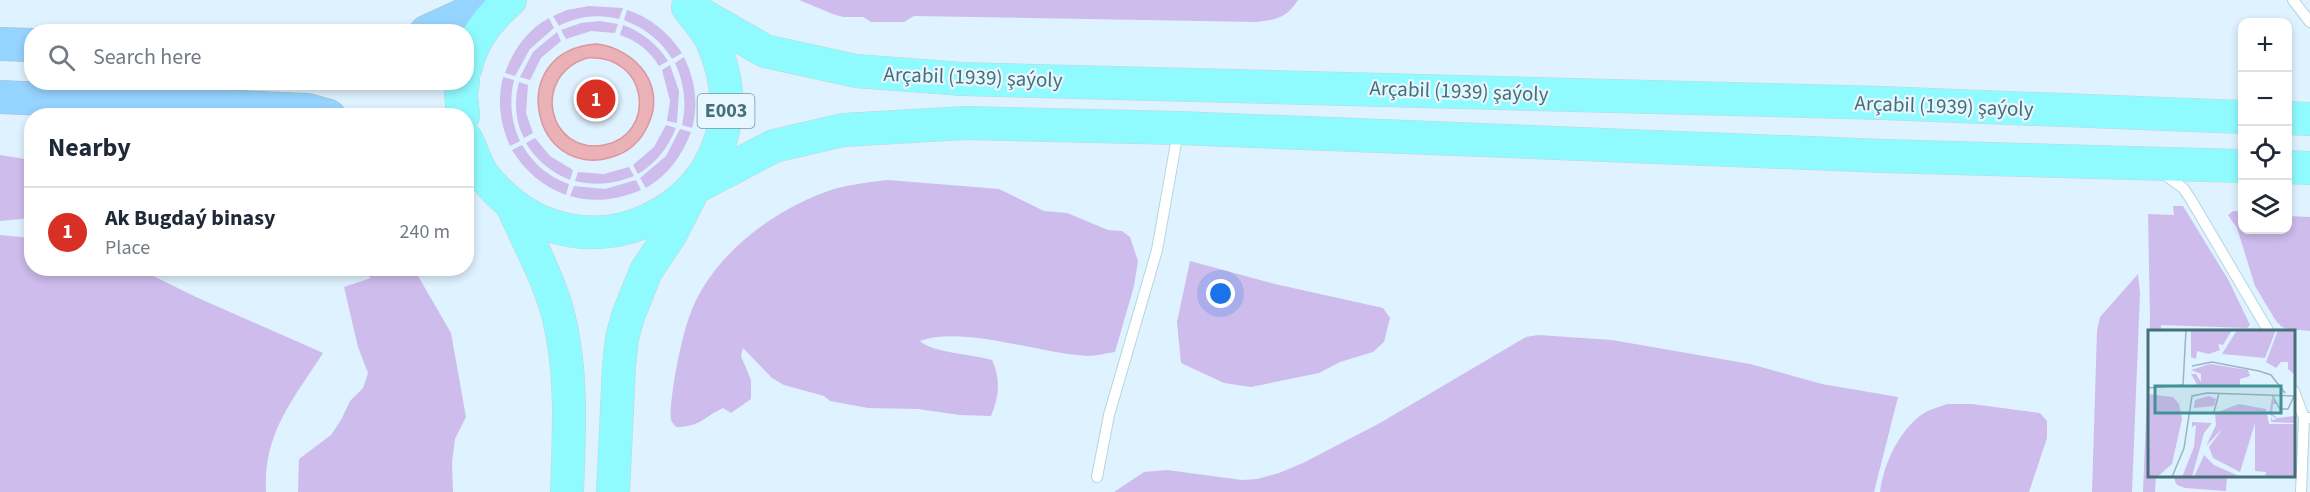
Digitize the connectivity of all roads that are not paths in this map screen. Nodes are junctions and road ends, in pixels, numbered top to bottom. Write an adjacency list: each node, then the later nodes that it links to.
1 (496, 0): 6 (main road)
2 (510, 0): 9 (highway)
3 (2293, 0): 5 (lane)
4 (684, 2): 14 (highway, Arçabil (1939) şaýoly); 24 (highway, E003)
5 (2310, 22)
6 (444, 24)
7 (0, 44): 8 (main road)
8 (24, 45)
9 (474, 46)
10 (462, 90): 13 (highway)
11 (0, 96): 12 (main road)
12 (263, 108)
13 (462, 108)
14 (2238, 117)
15 (2292, 118): 16 (highway)
16 (2310, 119)
17 (1179, 128): 19 (highway); 24 (highway); 29 (lane)
18 (474, 155): 25 (highway, E003)
19 (2146, 162): 20 (highway); 26 (lane)
20 (2238, 166)
21 (2292, 167): 22 (highway)
22 (2310, 168)
23 (474, 177): 25 (main road)
24 (694, 188): 25 (highway, E003); 31 (highway)
25 (512, 205): 30 (highway)
26 (2268, 330)
27 (2295, 393): 28 (lane)
28 (2307, 418): 32 (lane)
29 (1097, 477)
30 (567, 492)
31 (613, 492)
32 (2301, 492)

